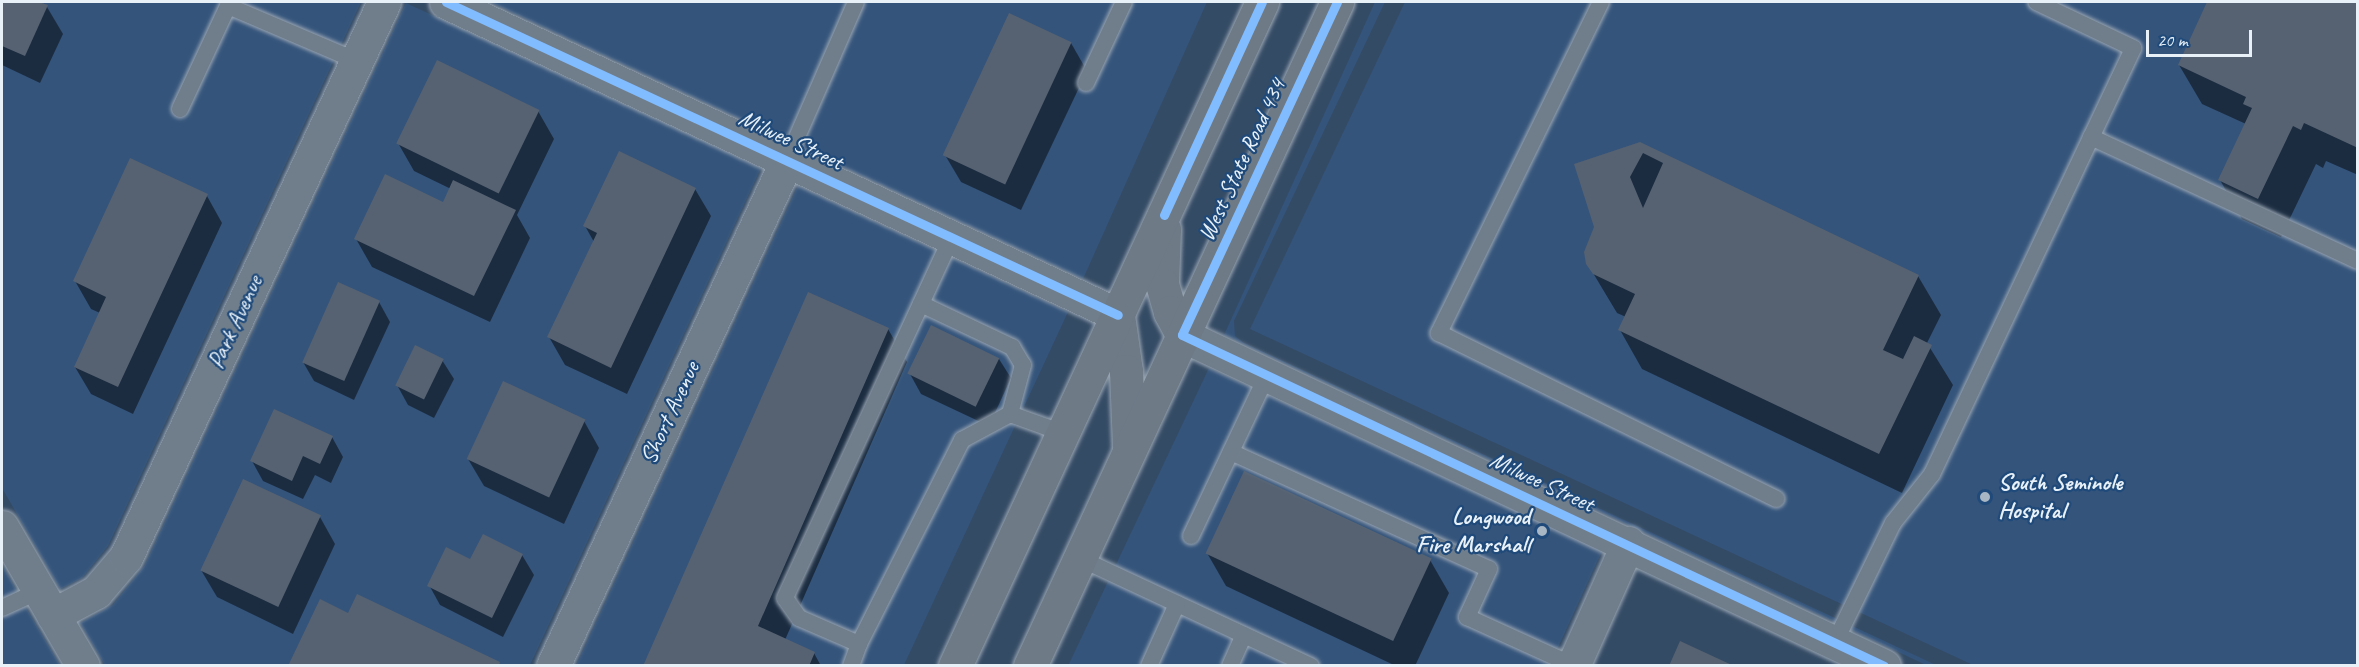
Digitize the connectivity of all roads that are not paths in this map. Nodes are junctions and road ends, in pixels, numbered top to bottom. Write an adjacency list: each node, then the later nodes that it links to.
1 (384, 2): 9 (street, Park Avenue)
2 (447, 2): 13 (street, Milwee Street)
3 (856, 2): 13 (lane)
4 (1124, 2): 10 (lane)
5 (1262, 2): 14 (main road, West State Road 434)
6 (1337, 2): 19 (main road, West State Road 434)
7 (1601, 2): 25 (lane)
8 (2036, 2): 12 (lane)
9 (357, 61): 11 (lane); 30 (street, Park Avenue)
10 (1086, 83)
11 (180, 109)
12 (2091, 137): 16 (lane); 34 (lane)
13 (787, 160): 15 (street, Milwee Street); 38 (street, Short Avenue)
14 (1164, 215): 18 (main road, West State Road 434); 19 (main road)
15 (952, 237): 17 (lane); 18 (street, Milwee Street)
16 (2358, 261)
17 (921, 304): 21 (lane); 35 (lane)
18 (1118, 315): 22 (main road, West State Road 434); 23 (main road)
19 (1182, 335): 20 (street, Milwee Street); 23 (main road, West State Road 434)
20 (1267, 375): 24 (lane); 28 (street, Milwee Street)
21 (1010, 414): 22 (lane); 35 (lane)
22 (1063, 433): 40 (main road, West State Road 434)
23 (1130, 450): 29 (main road, West State Road 434)
24 (1231, 452): 27 (lane); 36 (lane)
25 (1776, 499)
26 (2, 527): 30 (street)
27 (1191, 536)
28 (1628, 543): 34 (street, Milwee Street); 36 (street)
29 (1079, 558): 31 (lane); 41 (main road, West State Road 434)
30 (46, 603): 32 (lane); 37 (street)
31 (1178, 603): 33 (lane); 42 (lane)
32 (2, 608)
33 (1244, 635): 43 (lane); 44 (lane)
34 (1835, 642): 45 (street, Milwee Street)
35 (859, 644): 39 (lane)
36 (1573, 665)
37 (83, 666)
38 (553, 666)
39 (851, 666)
40 (955, 666)
41 (1030, 666)
42 (1149, 666)
43 (1230, 666)
44 (1311, 666)
45 (1884, 666)

